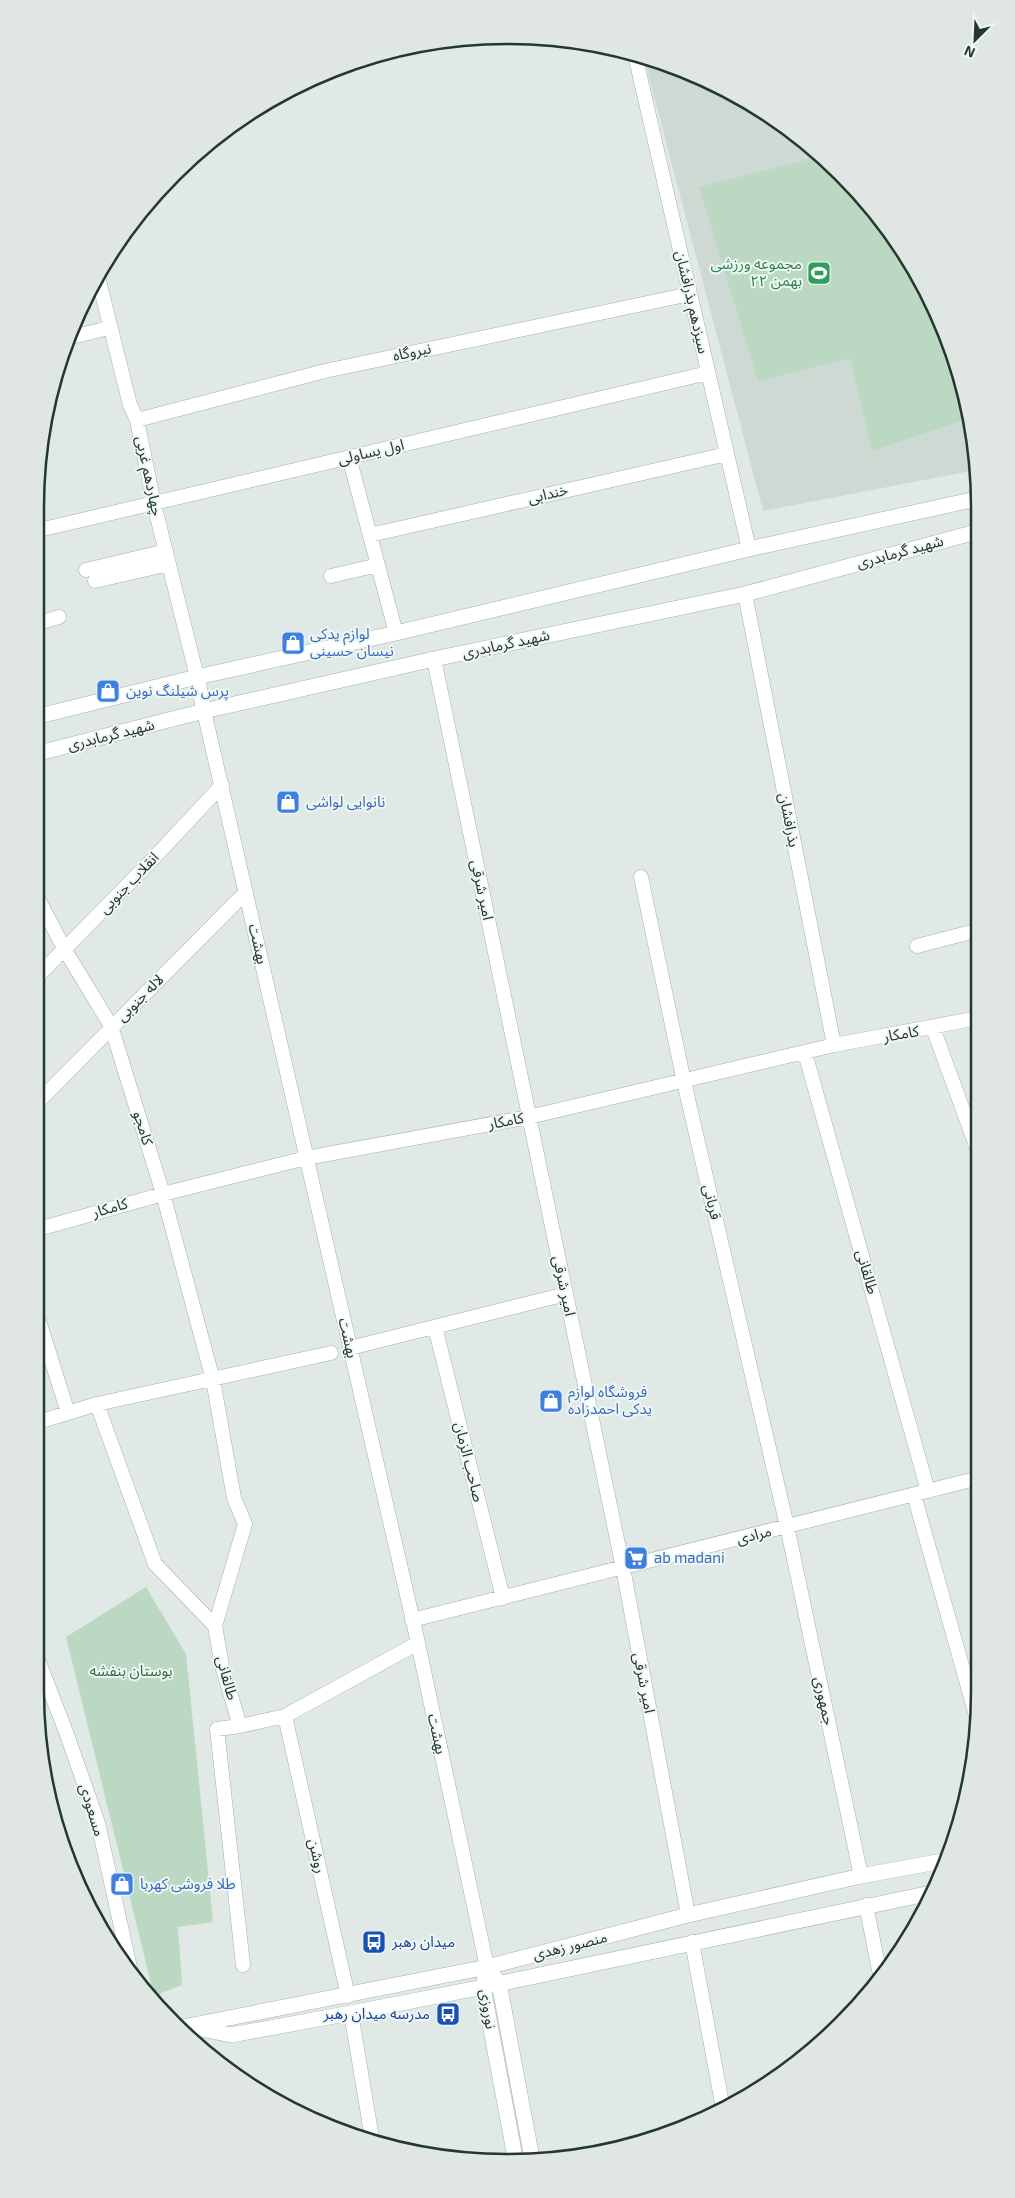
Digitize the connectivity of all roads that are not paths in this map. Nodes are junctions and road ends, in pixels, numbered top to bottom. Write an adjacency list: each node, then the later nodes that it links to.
1 (637, 62): 3 (street, سیزدهم بذرافشان)
2 (100, 287): 4 (street, چهاردهم غربی)
3 (690, 294): 6 (street, سیزدهم بذرافشان); 7 (street, نیروگاه)
4 (109, 328): 5 (street); 7 (street, چهاردهم غربی)
5 (77, 336)
6 (708, 373): 8 (street, سیزدهم بذرافشان); 9 (street, اول یساولی)
7 (137, 420): 11 (street, چهاردهم غربی)
8 (727, 454): 14 (street, خندابی); 15 (street, سیزدهم بذرافشان)
9 (349, 457): 11 (street, اول یساولی); 14 (street)
10 (971, 501): 15 (main road)
11 (154, 504): 12 (street, اول یساولی); 16 (street, چهاردهم غربی)
12 (44, 529)
13 (971, 534): 21 (main road, شهید گرمابدری)
14 (370, 535): 17 (street)
15 (749, 550): 24 (main road)
16 (167, 558): 18 (street); 20 (street); 26 (street, چهاردهم غربی)
17 (378, 565): 19 (street); 24 (street)
18 (86, 570)
19 (331, 576)
20 (95, 581)
21 (745, 594): 25 (main road, شهید گرمابدری); 41 (street, بذرافشان)
22 (58, 617): 23 (street)
23 (44, 621)
24 (396, 633): 26 (main road)
25 (434, 658): 27 (main road, شهید گرمابدری); 45 (street, امیر شرقی)
26 (197, 677): 27 (main road); 28 (main road)
27 (204, 711): 29 (main road, شهید گرمابدری); 30 (street, بهشت)
28 (44, 715)
29 (44, 752)
30 (222, 785): 32 (street, بهشت); 36 (street, انقلاب جنوبی)
31 (641, 877): 43 (street, قربانی)
32 (246, 892): 39 (street, لاله جنوبی); 47 (street, بهشت)
33 (44, 910): 36 (street, کامجو)
34 (971, 932): 35 (street)
35 (917, 946)
36 (65, 950): 37 (street, انقلاب جنوبی); 39 (street, کامجو)
37 (44, 970)
38 (971, 1020): 40 (street, کامکار)
39 (112, 1026): 44 (street, لاله جنوبی); 48 (street, کامجو)
40 (932, 1028): 41 (street, کامکار); 46 (street)
41 (834, 1045): 42 (street, کامکار)
42 (805, 1053): 43 (street, کامکار); 60 (street, طالقانی)
43 (684, 1082): 45 (street, کامکار); 62 (street, قربانی)
44 (44, 1096)
45 (529, 1117): 47 (street, کامکار); 50 (street, امیر شرقی)
46 (971, 1132)
47 (306, 1158): 48 (street, کامکار); 53 (street, بهشت)
48 (164, 1194): 49 (street, کامکار); 55 (street, کامجو)
49 (44, 1227)
50 (566, 1294): 51 (street); 63 (street, امیر شرقی)
51 (435, 1326): 53 (street); 64 (street, صاحب الزمان)
52 (44, 1337): 57 (street)
53 (350, 1348): 65 (street, بهشت)
54 (331, 1353): 55 (street)
55 (213, 1380): 56 (street); 66 (street)
56 (96, 1404): 57 (street); 66 (street)
57 (68, 1413): 58 (street)
58 (44, 1420)
59 (971, 1480): 60 (street, مرادی)
60 (928, 1491): 61 (street, مرادی)
61 (914, 1495): 62 (street, مرادی); 69 (street)
62 (788, 1526): 63 (street, مرادی); 73 (street, جمهوری)
63 (623, 1568): 64 (street, مرادی); 76 (street, امیر شرقی)
64 (503, 1598): 65 (street, مرادی)
65 (412, 1620): 67 (street, بهشت)
66 (214, 1626): 71 (street, طالقانی)
67 (418, 1643): 70 (street); 80 (street, بهشت)
68 (44, 1675): 78 (street, مسعودی)
69 (971, 1697)
70 (285, 1716): 71 (street); 84 (street, روشن)
71 (240, 1726): 79 (street)
72 (938, 1862): 73 (main road, منصور زهدی)
73 (861, 1876): 76 (main road, منصور زهدی)
74 (924, 1894): 75 (main road, منصور زهدی)
75 (866, 1905): 77 (main road, منصور زهدی); 81 (street)
76 (688, 1915): 77 (main road); 80 (main road, منصور زهدی)
77 (692, 1942): 82 (main road, منصور زهدی); 88 (street)
78 (127, 1955)
79 (243, 1965)
80 (487, 1967): 82 (main road, نوروزی); 83 (main road, نوروزی); 84 (main road, منصور زهدی)
81 (879, 1968)
82 (499, 1983): 83 (main road, منصور زهدی); 90 (main road, نوروزی)
83 (483, 1987): 85 (main road, منصور زهدی); 91 (main road, نوروزی)
84 (348, 1996): 86 (main road, منصور زهدی)
85 (351, 2013): 87 (main road, منصور زهدی); 89 (street)
86 (189, 2027)
87 (190, 2028)
88 (722, 2101)
89 (371, 2134)
90 (531, 2153)
91 (514, 2154)

